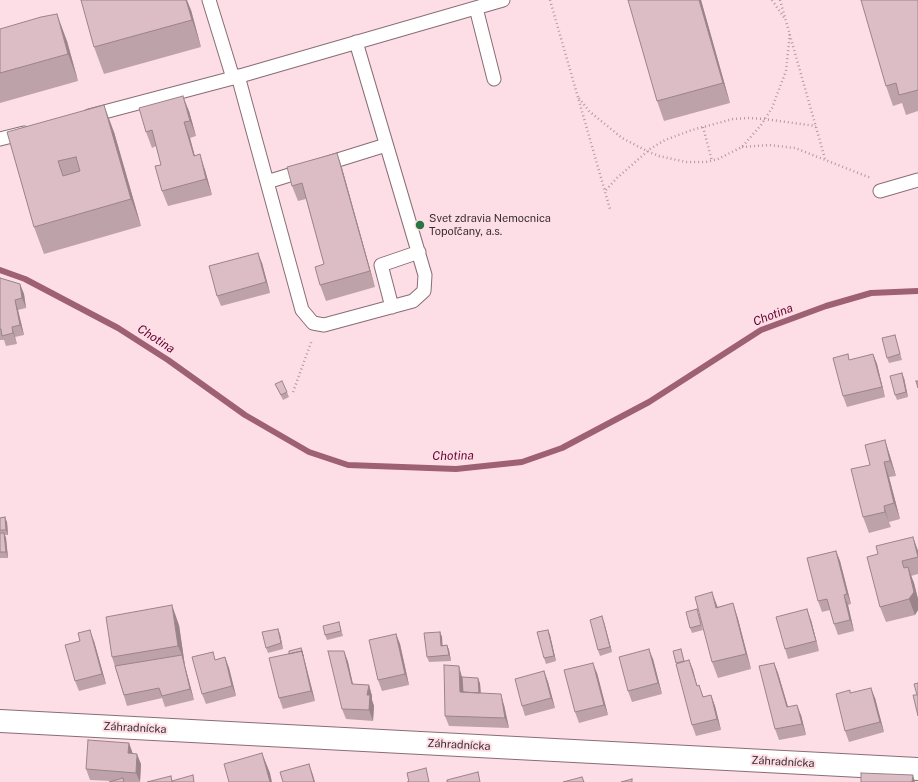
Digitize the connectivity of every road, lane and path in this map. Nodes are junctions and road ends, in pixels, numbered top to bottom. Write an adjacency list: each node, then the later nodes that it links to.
1 (210, 0): 10 (lane)
2 (503, 0): 6 (lane)
3 (550, 0): 12 (path)
4 (772, 0): 7 (path)
5 (780, 0): 7 (path)
6 (468, 6): 9 (lane); 11 (lane)
7 (787, 23): 8 (path)
8 (790, 32): 14 (path); 15 (path)
9 (356, 42): 10 (lane); 19 (lane)
10 (236, 77): 13 (lane); 25 (lane)
11 (494, 79)
12 (579, 98): 21 (path); 27 (path)
13 (75, 119)
14 (764, 119): 15 (path); 16 (path); 20 (path)
15 (816, 126): 22 (path)
16 (703, 127): 21 (path); 23 (path)
17 (38, 129): 18 (lane)
18 (0, 139)
19 (386, 145): 25 (lane); 30 (lane)
20 (742, 147): 22 (path); 23 (path)
21 (647, 151): 23 (path); 27 (path)
22 (825, 159): 26 (path)
23 (712, 161)
24 (918, 180): 26 (lane)
25 (267, 182): 32 (lane)
26 (893, 187): 28 (lane)
27 (606, 190): 29 (path)
28 (880, 191)
29 (610, 209)
30 (419, 252): 31 (lane); 31 (lane)
31 (392, 307): 32 (lane)
32 (316, 324): 33 (path)
33 (293, 392)
34 (0, 721): 35 (street, Záhradnícka)
35 (918, 770)

